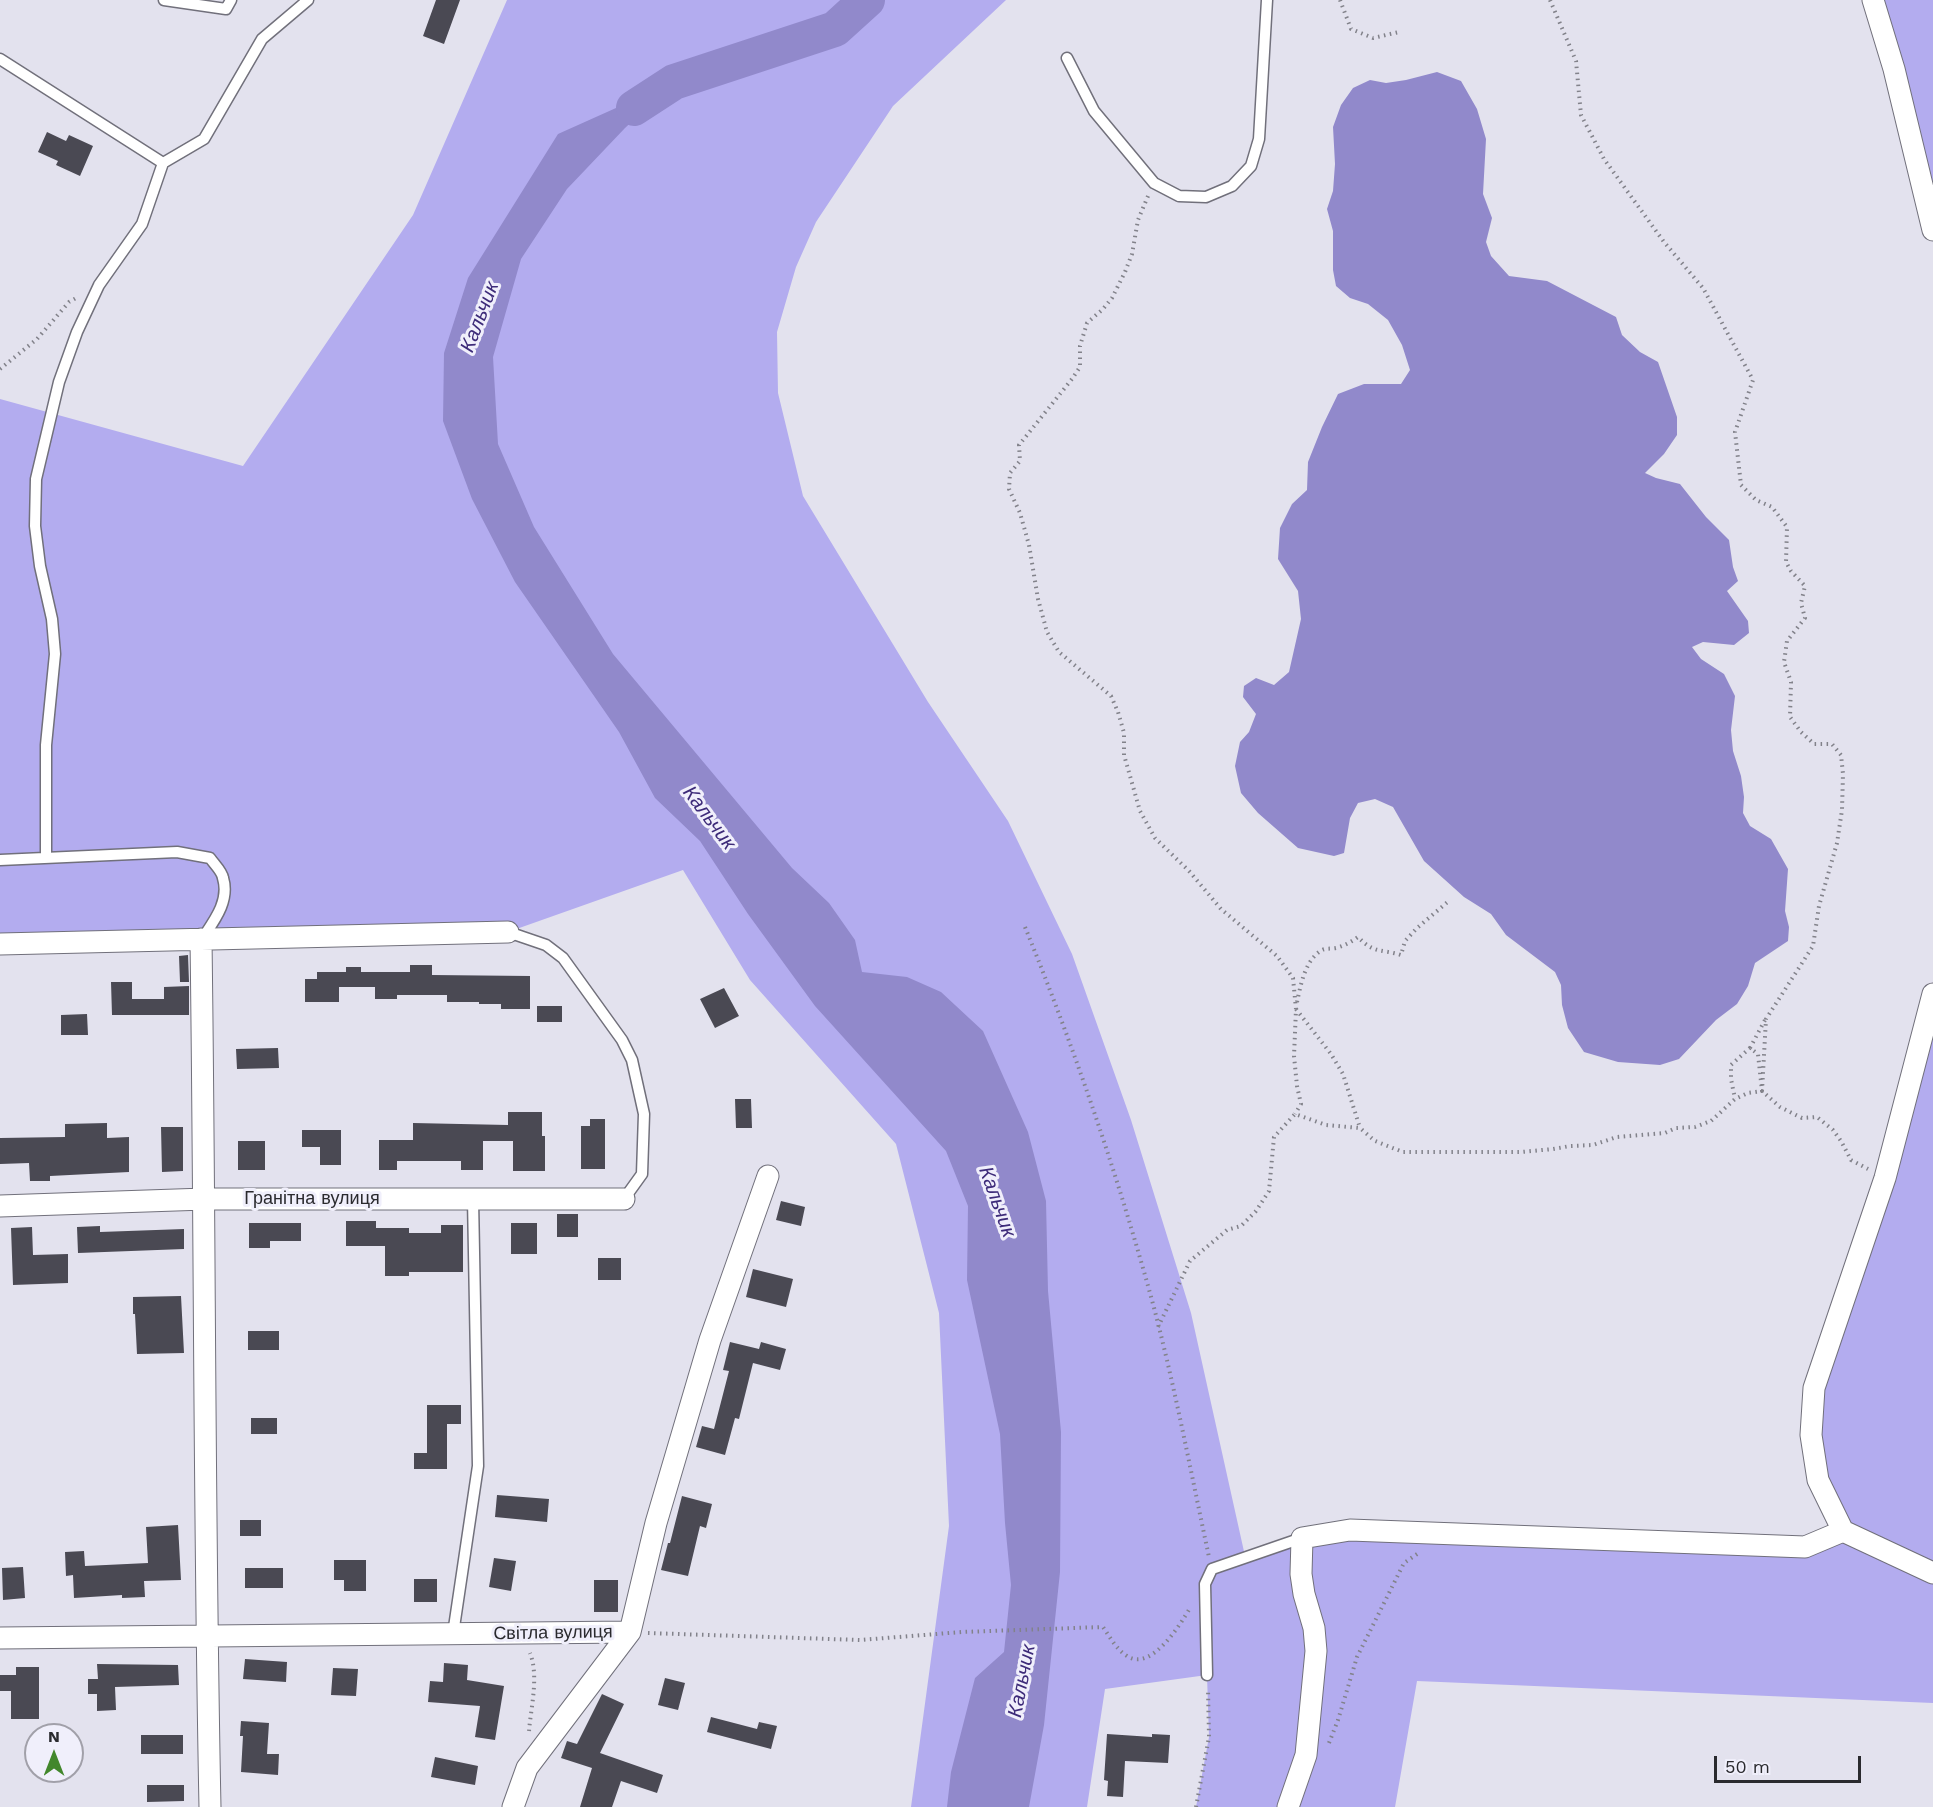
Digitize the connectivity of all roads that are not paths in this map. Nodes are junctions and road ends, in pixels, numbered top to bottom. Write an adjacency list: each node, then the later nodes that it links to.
1 (164, 0): 2 (lane)
2 (231, 0)
3 (308, 0): 8 (lane)
4 (1267, 0): 6 (lane)
5 (1873, 0): 9 (street)
6 (1067, 57)
7 (0, 60): 8 (lane)
8 (163, 164): 10 (lane)
9 (1933, 230)
10 (46, 858): 11 (lane); 13 (lane)
11 (0, 860)
12 (508, 932): 13 (street); 19 (lane)
13 (201, 939): 14 (street); 17 (street)
14 (0, 944)
15 (1933, 994): 21 (street)
16 (768, 1176): 24 (street, Світла вулиця)
17 (205, 1200): 18 (street, Гранітна вулиця); 20 (street, Гранітна вулиця); 26 (street)
18 (473, 1200): 19 (street, Гранітна вулиця); 25 (lane)
19 (624, 1200)
20 (0, 1206)
21 (1843, 1531): 22 (street); 23 (street)
22 (1302, 1538): 28 (lane); 31 (street)
23 (1933, 1573)
24 (630, 1632): 25 (street, Світла вулиця); 30 (street)
25 (453, 1634): 26 (street, Світла вулиця)
26 (207, 1636): 27 (street, Світла вулиця); 29 (street)
27 (0, 1638)
28 (1207, 1675)
29 (210, 1807)
30 (513, 1807)
31 (1288, 1807)

